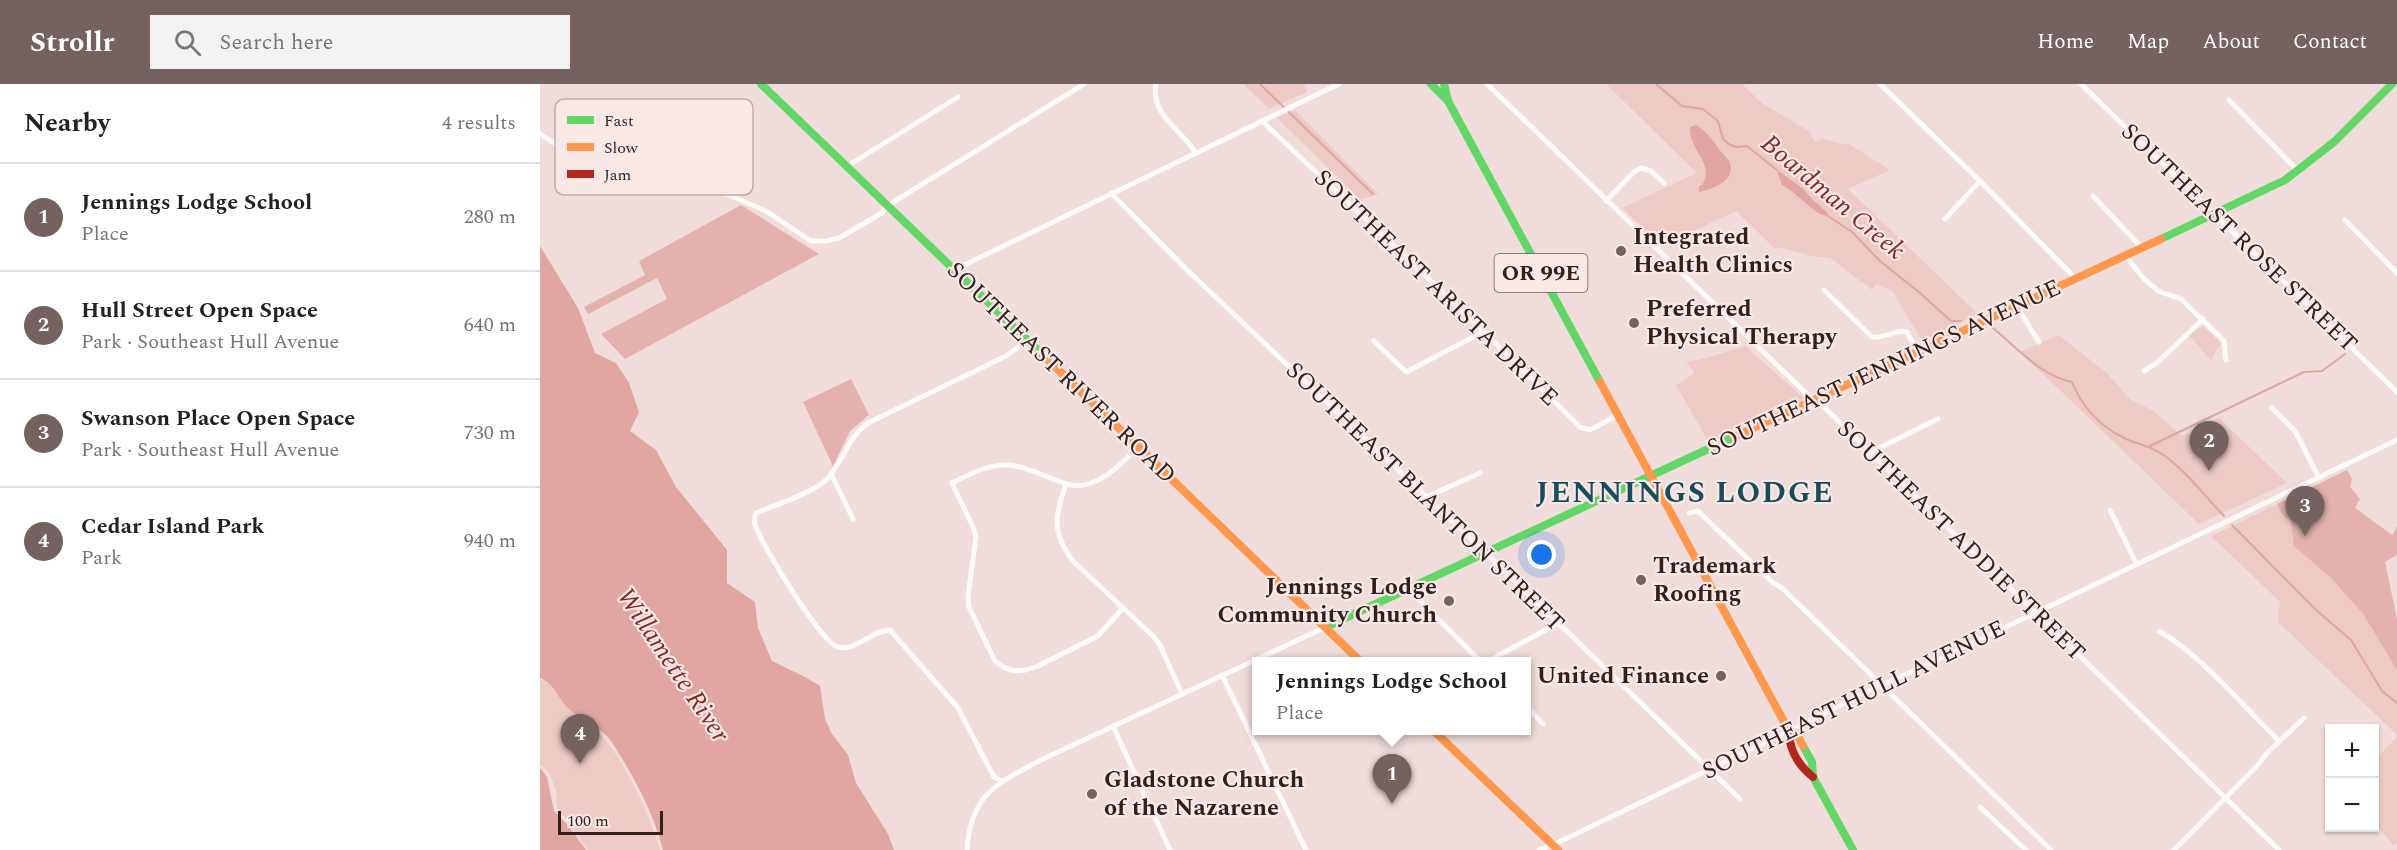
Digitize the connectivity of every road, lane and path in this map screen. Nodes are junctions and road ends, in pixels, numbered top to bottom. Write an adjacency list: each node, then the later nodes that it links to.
1 (761, 84): 18 (main road, SOUTHEAST RIVER ROAD)
2 (1084, 84): 26 (street)
3 (1156, 84): 17 (street)
4 (1340, 84): 14 (street)
5 (1431, 84): 13 (main road, OR 99E)
6 (1444, 84): 13 (main road, OR 99E)
7 (1487, 84): 25 (street, SOUTHEAST ADDIE STREET)
8 (1880, 84): 20 (street)
9 (2081, 84): 27 (street, SOUTHEAST ROSE STREET)
10 (2392, 84): 19 (main road, SOUTHEAST JENNINGS AVENUE)
11 (958, 97): 18 (street)
12 (2229, 100): 19 (street)
13 (1448, 101): 48 (main road, OR 99E)
14 (1262, 121): 17 (street); 38 (street, SOUTHEAST ARISTA DRIVE)
15 (540, 134): 16 (street)
16 (555, 143)
17 (1195, 152): 22 (street)
18 (846, 167): 26 (main road, SOUTHEAST RIVER ROAD)
19 (2299, 172): 27 (main road, SOUTHEAST JENNINGS AVENUE)
20 (1980, 181): 28 (street); 34 (street)
21 (1664, 183): 25 (street)
22 (1111, 193): 32 (street); 58 (street, SOUTHEAST BLANTON STREET)
23 (729, 195): 26 (street)
24 (2093, 196): 30 (street)
25 (1606, 201): 46 (street, SOUTHEAST ADDIE STREET)
26 (887, 206): 32 (main road, SOUTHEAST RIVER ROAD)
27 (2213, 215): 30 (main road, SOUTHEAST JENNINGS AVENUE); 45 (street, SOUTHEAST ROSE STREET)
28 (1945, 219)
29 (2345, 220): 33 (street)
30 (2142, 248): 31 (main road, SOUTHEAST JENNINGS AVENUE)
31 (2126, 256): 34 (main road, SOUTHEAST JENNINGS AVENUE); 37 (street)
32 (954, 270): 39 (main road, SOUTHEAST RIVER ROAD)
33 (2397, 273)
34 (2076, 279): 36 (main road, SOUTHEAST JENNINGS AVENUE)
35 (1824, 290): 42 (street)
36 (2016, 307): 41 (street); 42 (main road, SOUTHEAST JENNINGS AVENUE)
37 (2203, 319): 43 (street); 44 (street)
38 (1483, 332): 40 (street); 48 (street, SOUTHEAST ARISTA DRIVE)
39 (1027, 340): 51 (main road, SOUTHEAST RIVER ROAD); 54 (street)
40 (1374, 341)
41 (2039, 342)
42 (1918, 353): 46 (main road, SOUTHEAST JENNINGS AVENUE)
43 (2226, 360)
44 (2144, 371)
45 (2397, 392)
46 (1815, 401): 52 (street, SOUTHEAST ADDIE STREET); 55 (main road, SOUTHEAST JENNINGS AVENUE)
47 (2272, 408): 56 (street)
48 (1618, 415): 55 (main road, OR 99E)
49 (1938, 419): 52 (street)
50 (2396, 443): 56 (street, SOUTHEAST HULL AVENUE)
51 (1137, 447): 57 (street); 68 (main road, SOUTHEAST RIVER ROAD)
52 (1869, 453): 66 (street, SOUTHEAST ADDIE STREET)
53 (1480, 472): 58 (street)
54 (831, 474): 61 (street); 87 (street)
55 (1651, 477): 62 (main road, SOUTHEAST JENNINGS AVENUE); 82 (main road, OR 99E)
56 (2319, 478): 63 (street, SOUTHEAST HULL AVENUE)
57 (1066, 484): 65 (street); 65 (street)
58 (1426, 497): 62 (street, SOUTHEAST BLANTON STREET)
59 (2110, 510): 63 (street)
60 (1689, 513): 76 (street)
61 (853, 519)
62 (1486, 553): 64 (main road, SOUTHEAST JENNINGS AVENUE); 67 (street, SOUTHEAST BLANTON STREET)
63 (2136, 563): 66 (street, SOUTHEAST HULL AVENUE)
64 (1408, 590): 68 (main road, SOUTHEAST JENNINGS AVENUE); 72 (street)
65 (1123, 608): 77 (street)
66 (2035, 613): 76 (street, SOUTHEAST HULL AVENUE); 88 (street, SOUTHEAST ADDIE STREET)
67 (1557, 624): 73 (street); 85 (street, SOUTHEAST BLANTON STREET)
68 (1326, 627): 70 (street, SOUTHEAST JENNINGS AVENUE); 71 (main road, SOUTHEAST RIVER ROAD)
69 (2159, 631): 84 (street)
70 (1261, 657)
71 (1356, 657)
72 (1475, 657)
73 (1495, 657)
74 (1252, 661): 75 (street, SOUTHEAST JENNINGS AVENUE)
75 (1222, 675): 77 (street, SOUTHEAST JENNINGS AVENUE); 94 (street)
76 (1882, 684): 82 (street, SOUTHEAST HULL AVENUE); 98 (street)
77 (1182, 694): 81 (street, SOUTHEAST JENNINGS AVENUE)
78 (1531, 711): 80 (street)
79 (2304, 718): 84 (street)
80 (1544, 724)
81 (1113, 726): 87 (street, SOUTHEAST JENNINGS AVENUE); 93 (street)
82 (1789, 731): 85 (street, SOUTHEAST HULL AVENUE); 86 (main road, OR 99E); 86 (main road, OR 99E)
83 (1438, 735): 91 (main road)
84 (2279, 741): 88 (street)
85 (1709, 769): 89 (street, SOUTHEAST BLANTON STREET); 91 (street, SOUTHEAST HULL AVENUE)
86 (1813, 777): 96 (main road, OR 99E)
87 (1002, 781): 92 (street, SOUTHEAST JENNINGS AVENUE)
88 (2226, 798): 99 (street); 100 (street, SOUTHEAST ADDIE STREET)
89 (1740, 799)
90 (1980, 807): 97 (street)
91 (1555, 847): 95 (street, SOUTHEAST HULL AVENUE)
92 (967, 850)
93 (1170, 850)
94 (1306, 850)
95 (1539, 850)
96 (1853, 850)
97 (2026, 850)
98 (2051, 850)
99 (2174, 850)
100 (2279, 850)

